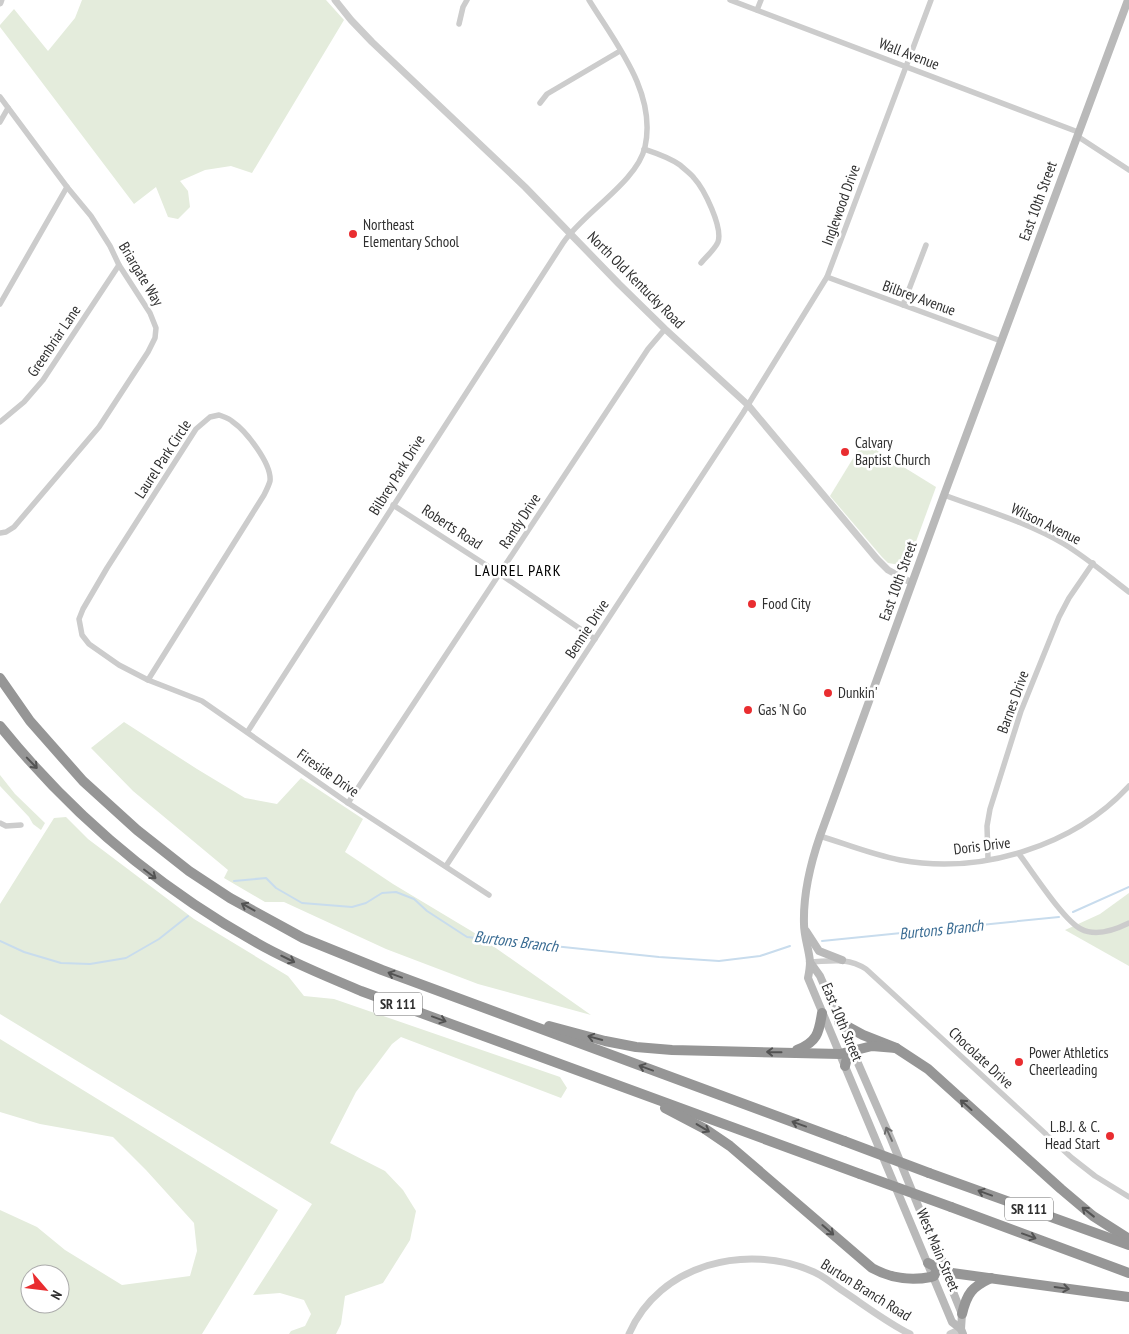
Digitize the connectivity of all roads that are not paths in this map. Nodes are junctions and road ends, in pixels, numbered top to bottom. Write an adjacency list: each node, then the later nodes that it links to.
1 (336, 0): 20 (street, North Old Kentucky Road)
2 (467, 0): 9 (street)
3 (589, 0): 10 (street)
4 (730, 0): 8 (street, Wall Avenue)
5 (761, 0): 8 (street)
6 (931, 0): 11 (street, Inglewood Drive)
7 (1128, 0): 16 (main road, East 10th Street)
8 (757, 10): 11 (street, Wall Avenue)
9 (459, 24)
10 (620, 51): 13 (street); 17 (street)
11 (906, 66): 16 (street, Wall Avenue); 24 (street, Inglewood Drive)
12 (0, 97): 14 (street, Briargate Way)
13 (540, 103)
14 (8, 108): 15 (street); 19 (street, Briargate Way)
15 (0, 122)
16 (1077, 134): 18 (street, Wall Avenue); 28 (main road, East 10th Street)
17 (644, 149): 20 (street, Bilbrey Park Drive); 22 (street)
18 (1129, 170)
19 (67, 187): 23 (street, Briargate Way); 25 (street)
20 (570, 233): 27 (street, North Old Kentucky Road); 32 (street, Bilbrey Park Drive)
21 (926, 245): 26 (street)
22 (701, 263)
23 (119, 265): 30 (street, Greenbriar Lane); 33 (street, Briargate Way)
24 (828, 278): 26 (street, Bilbrey Avenue); 29 (street, Inglewood Drive)
25 (0, 304)
26 (903, 305): 28 (street, Bilbrey Avenue)
27 (665, 328): 29 (street, North Old Kentucky Road); 35 (street, Randy Drive)
28 (1002, 342): 31 (main road, East 10th Street)
29 (748, 405): 36 (street, North Old Kentucky Road); 38 (street, Bennie Drive)
30 (0, 422)
31 (944, 495): 34 (street, Wilson Avenue); 36 (main road, East 10th Street)
32 (393, 505): 35 (street, Roberts Road); 42 (street, Bilbrey Park Drive)
33 (0, 533)
34 (1093, 564): 37 (street, Wilson Avenue); 49 (street, Barnes Drive)
35 (500, 574): 38 (street, Roberts Road); 44 (street, Randy Drive)
36 (912, 583): 47 (main road, East 10th Street)
37 (1129, 592)
38 (595, 638): 50 (street, Bennie Drive)
39 (0, 678): 56 (highway, SR 111, one-way to 39)
40 (148, 680): 40 (street, Laurel Park Circle); 42 (street, Fireside Drive)
41 (0, 726): 63 (highway, SR 111, one-way to 63)
42 (248, 731): 44 (street, Fireside Drive)
43 (1129, 786): 48 (street, Doris Drive)
44 (348, 803): 50 (street, Fireside Drive)
45 (0, 823): 46 (street)
46 (21, 825)
47 (820, 836): 49 (street, Doris Drive); 52 (main road, East 10th Street)
48 (1019, 854): 49 (street, Doris Drive); 53 (street)
49 (988, 859)
50 (446, 866): 51 (street, Fireside Drive)
51 (489, 895)
52 (804, 923): 54 (main road); 55 (main road, East 10th Street)
53 (1129, 923)
54 (842, 960): 55 (street, Chocolate Drive); 66 (street, Chocolate Drive)
55 (810, 962): 57 (main road, East 10th Street); 58 (main road, East 10th Street)
56 (494, 1011): 61 (highway, one-way to 56); 68 (highway, SR 111, one-way to 56, bridge)
57 (822, 1013): 61 (highway); 62 (main road, East 10th Street)
58 (839, 1022): 59 (highway); 60 (main road, East 10th Street)
59 (896, 1048): 60 (highway); 67 (highway, one-way to 59)
60 (852, 1050): 62 (highway); 64 (highway); 69 (main road, East 10th Street, one-way to 60)
61 (792, 1052): 62 (highway)
62 (840, 1054): 64 (main road, East 10th Street)
63 (563, 1064): 69 (highway, one-way to 69); 70 (highway, SR 111, one-way to 70, bridge)
64 (845, 1066): 65 (main road, East 10th Street)
65 (891, 1174): 69 (main road, West Main Street)
66 (1129, 1196)
67 (1129, 1238)
68 (1129, 1245)
69 (937, 1268): 71 (highway); 73 (main road, East 10th Street); 74 (main road, West Main Street)
70 (1129, 1273)
71 (991, 1278): 72 (highway, one-way to 72); 73 (highway)
72 (1129, 1297)
73 (962, 1314): 74 (main road, East 10th Street)
74 (962, 1331): 77 (street)
75 (629, 1334): 76 (street, Burton Branch Road)
76 (910, 1334)
77 (950, 1334)

